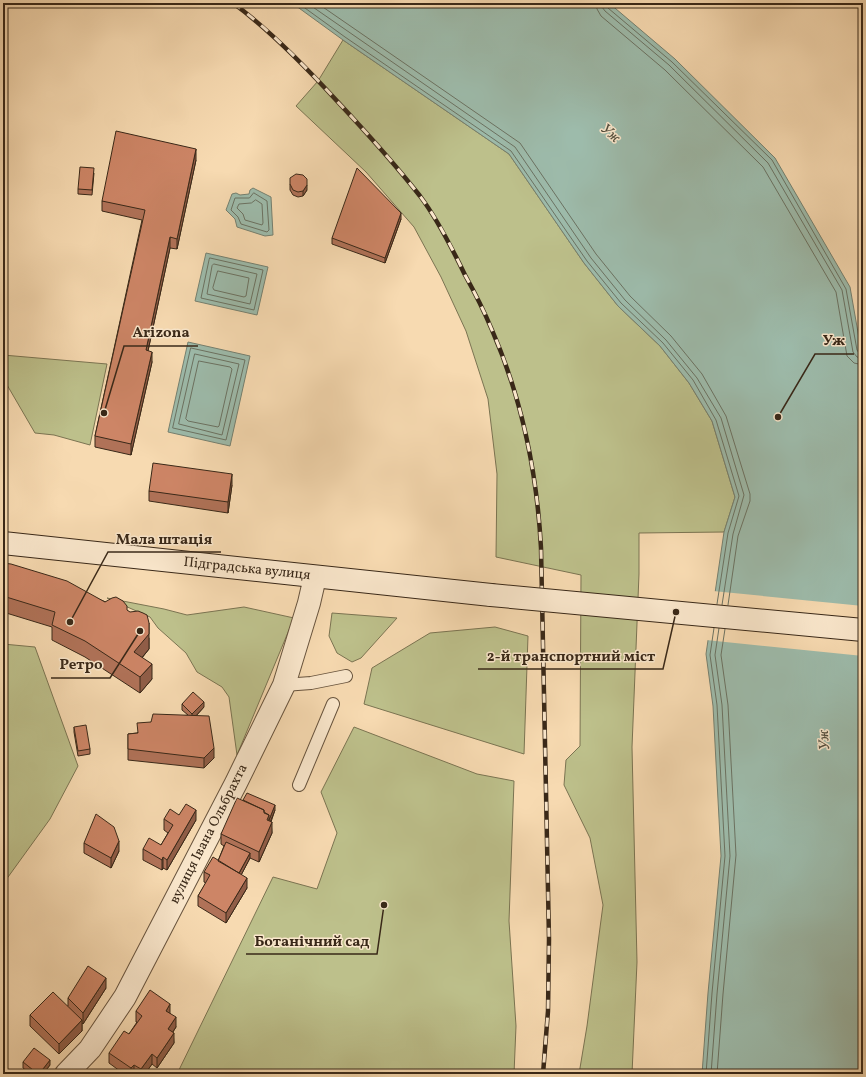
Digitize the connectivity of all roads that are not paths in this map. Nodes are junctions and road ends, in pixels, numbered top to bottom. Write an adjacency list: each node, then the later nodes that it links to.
1 (3, 543): 2 (main road, Підградська вулиця)
2 (315, 576): 3 (main road, Підградська вулиця, bridge); 5 (main road, вулиця Івана Ольбрахта)
3 (863, 630)
4 (346, 676): 5 (lane)
5 (284, 685): 8 (main road, вулиця Івана Ольбрахта)
6 (333, 704): 7 (lane)
7 (299, 785)
8 (66, 1074)

